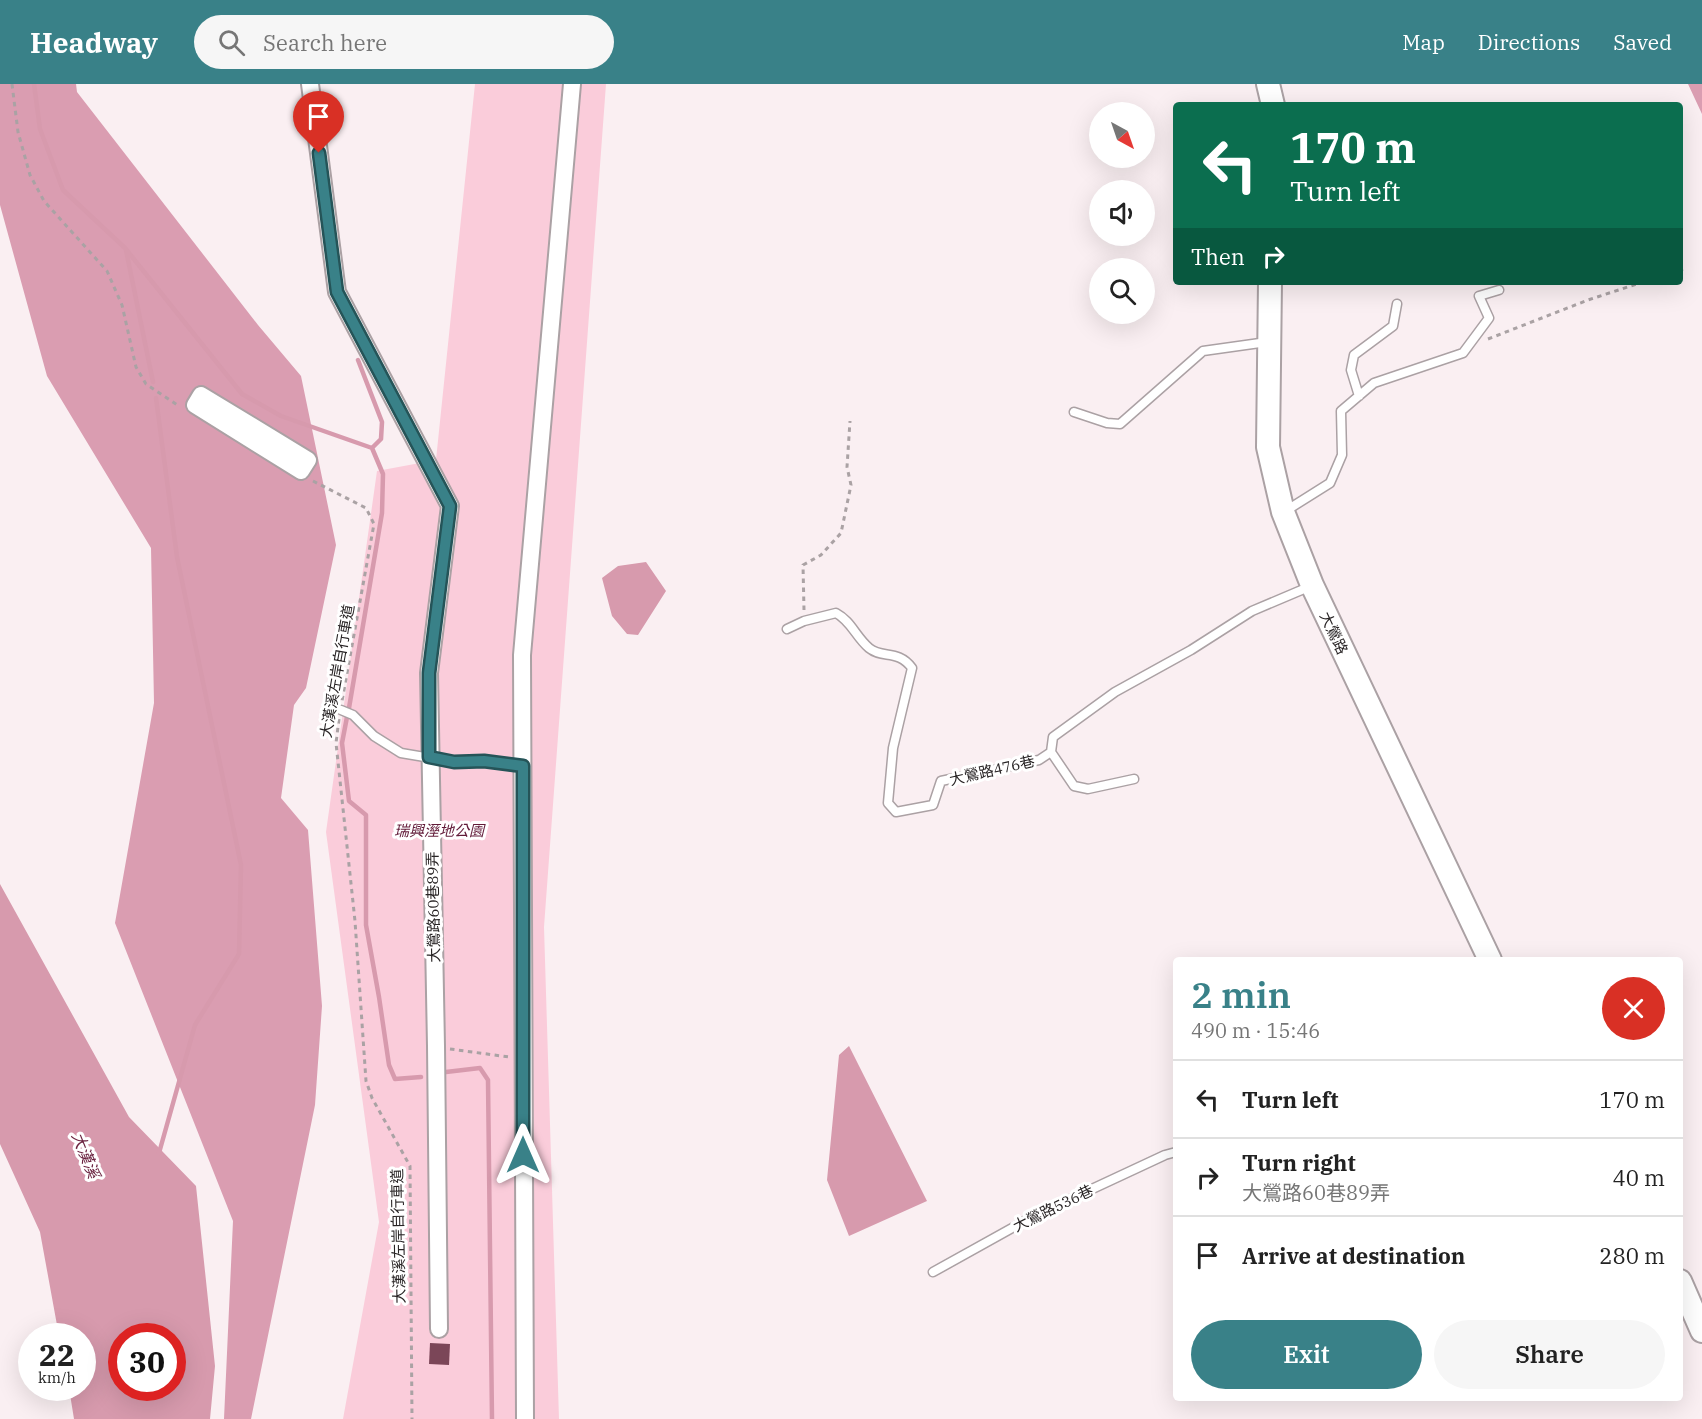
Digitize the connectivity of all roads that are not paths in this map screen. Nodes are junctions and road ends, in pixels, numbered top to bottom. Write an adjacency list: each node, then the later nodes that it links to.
1 (310, 84): 17 (street, 大鶯路60巷89弄)
2 (572, 84): 18 (street)
3 (1268, 84): 4 (street)
4 (1272, 102)
5 (1270, 285): 8 (street, 大鶯路)
6 (1499, 290): 9 (lane)
7 (1397, 304): 9 (lane)
8 (1268, 342): 11 (lane); 12 (street, 大鶯路)
9 (1359, 396): 12 (lane)
10 (188, 406): 10 (street)
11 (1074, 412)
12 (1284, 512): 13 (street, 大鶯路)
13 (1312, 585): 16 (lane, 大鶯路476巷); 20 (street, 大鶯路)
14 (787, 629): 16 (lane, 大鶯路476巷)
15 (341, 710): 17 (lane)
16 (1051, 752): 19 (lane)
17 (429, 757): 18 (lane); 24 (street, 大鶯路60巷89弄)
18 (523, 766): 26 (street)
19 (1134, 779)
20 (1489, 957)
21 (1173, 1153): 22 (lane, 大鶯路536巷)
22 (933, 1272)
23 (1683, 1288): 25 (street)
24 (439, 1329)
25 (1702, 1331)
26 (525, 1419)

